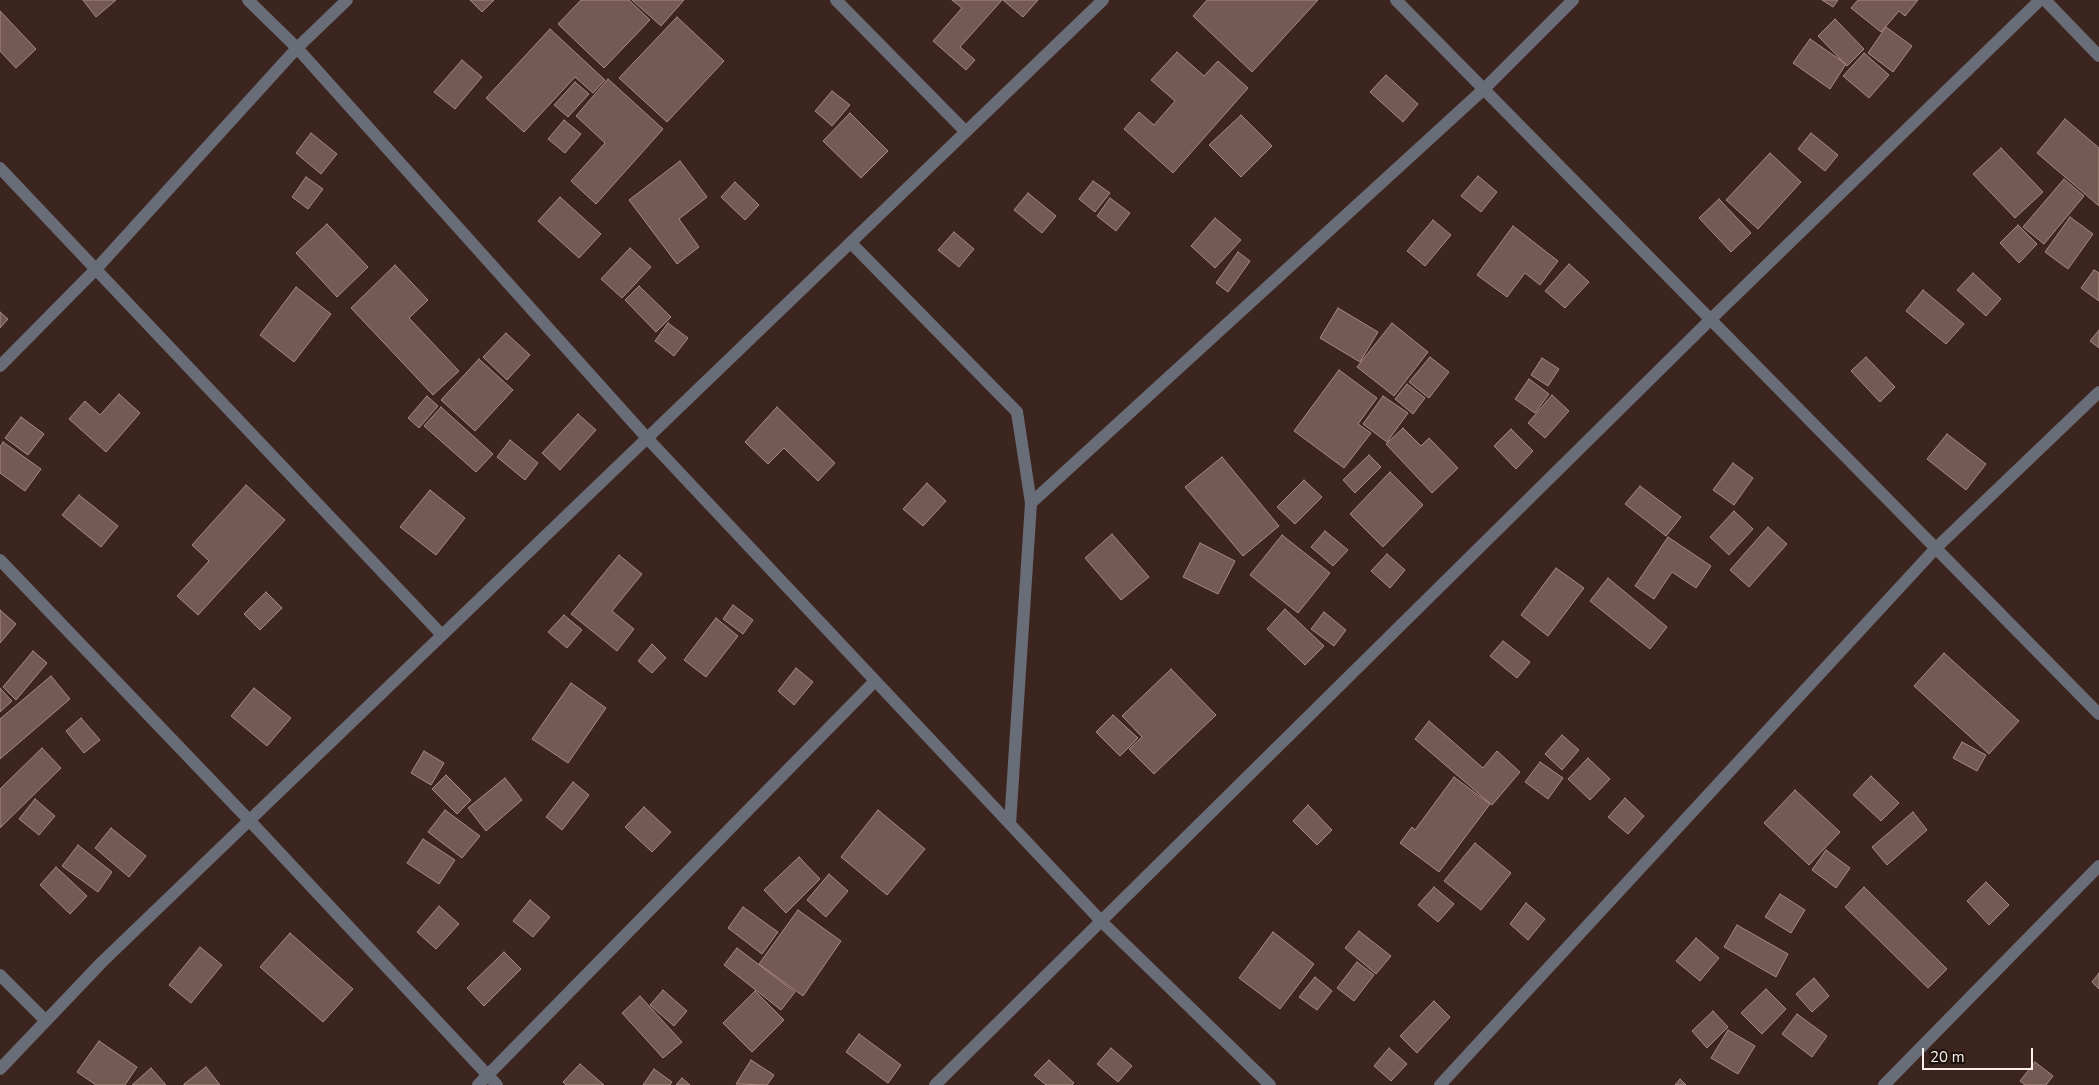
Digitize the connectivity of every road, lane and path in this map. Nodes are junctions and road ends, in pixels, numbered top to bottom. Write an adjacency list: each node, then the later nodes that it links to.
1 (248, 0): 9 (street)
2 (347, 0): 9 (street)
3 (836, 0): 12 (street)
4 (1104, 0): 12 (street)
5 (1396, 0): 11 (street)
6 (1573, 0): 11 (street)
7 (2040, 0): 16 (street)
8 (2046, 0): 10 (street)
9 (297, 48): 15 (street); 19 (street)
10 (2099, 56)
11 (1484, 89): 16 (street); 20 (street)
12 (966, 132): 14 (street)
13 (0, 168): 15 (street)
14 (851, 243): 19 (street); 20 (street)
15 (97, 268): 17 (street); 23 (street)
16 (1711, 319): 21 (street); 29 (street)
17 (0, 366)
18 (2099, 392): 21 (street)
19 (647, 438): 23 (street); 24 (street)
20 (1032, 503): 27 (street)
21 (1936, 548): 25 (street); 38 (street)
22 (0, 560): 26 (street)
23 (442, 635): 26 (street)
24 (875, 681): 27 (street); 33 (street)
25 (2099, 714)
26 (249, 820): 31 (street); 33 (street)
27 (1010, 824): 29 (street)
28 (2099, 866): 39 (street)
29 (1102, 922): 36 (street); 37 (street)
30 (0, 976): 31 (street)
31 (46, 1020): 32 (street)
32 (0, 1069)
33 (488, 1075): 34 (street); 35 (street)
34 (478, 1085)
35 (497, 1085)
36 (935, 1085)
37 (1270, 1085)
38 (1440, 1085)
39 (1884, 1085)

